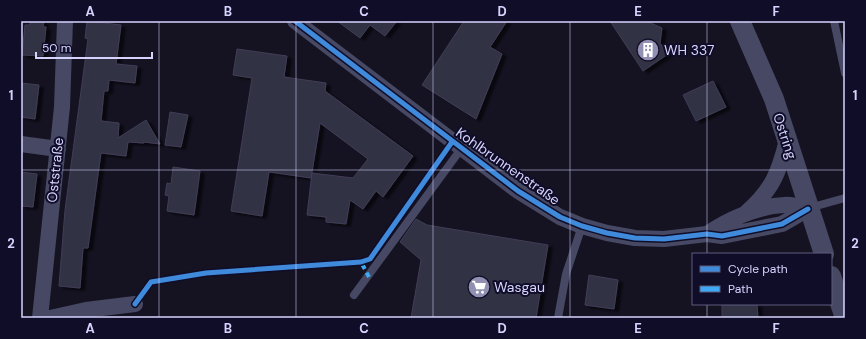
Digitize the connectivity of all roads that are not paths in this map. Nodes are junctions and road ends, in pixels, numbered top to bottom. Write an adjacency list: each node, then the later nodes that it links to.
1 (65, 21): 8 (street, Oststraße)
2 (295, 21): 9 (street, Kohlbrunnenstraße)
3 (740, 21): 6 (street, Ostring)
4 (834, 21): 5 (lane)
5 (845, 73)
6 (787, 140): 11 (street, Ostring); 12 (street, Kohlbrunnenstraße)
7 (21, 144): 8 (street)
8 (58, 149): 19 (street, Oststraße)
9 (461, 149): 13 (street, Kohlbrunnenstraße); 17 (lane)
10 (845, 198): 11 (lane)
11 (808, 209): 12 (street, Kohlbrunnenstraße); 14 (street, Kohlbrunnenstraße); 15 (street, Ostring)
12 (742, 216): 14 (street, Kohlbrunnenstraße)
13 (582, 226): 14 (street, Kohlbrunnenstraße); 21 (lane)
14 (706, 234)
15 (824, 253)
16 (832, 279): 22 (street)
17 (354, 295)
18 (135, 304): 20 (street)
19 (40, 318)
20 (50, 318)
21 (558, 318)
22 (845, 318)

